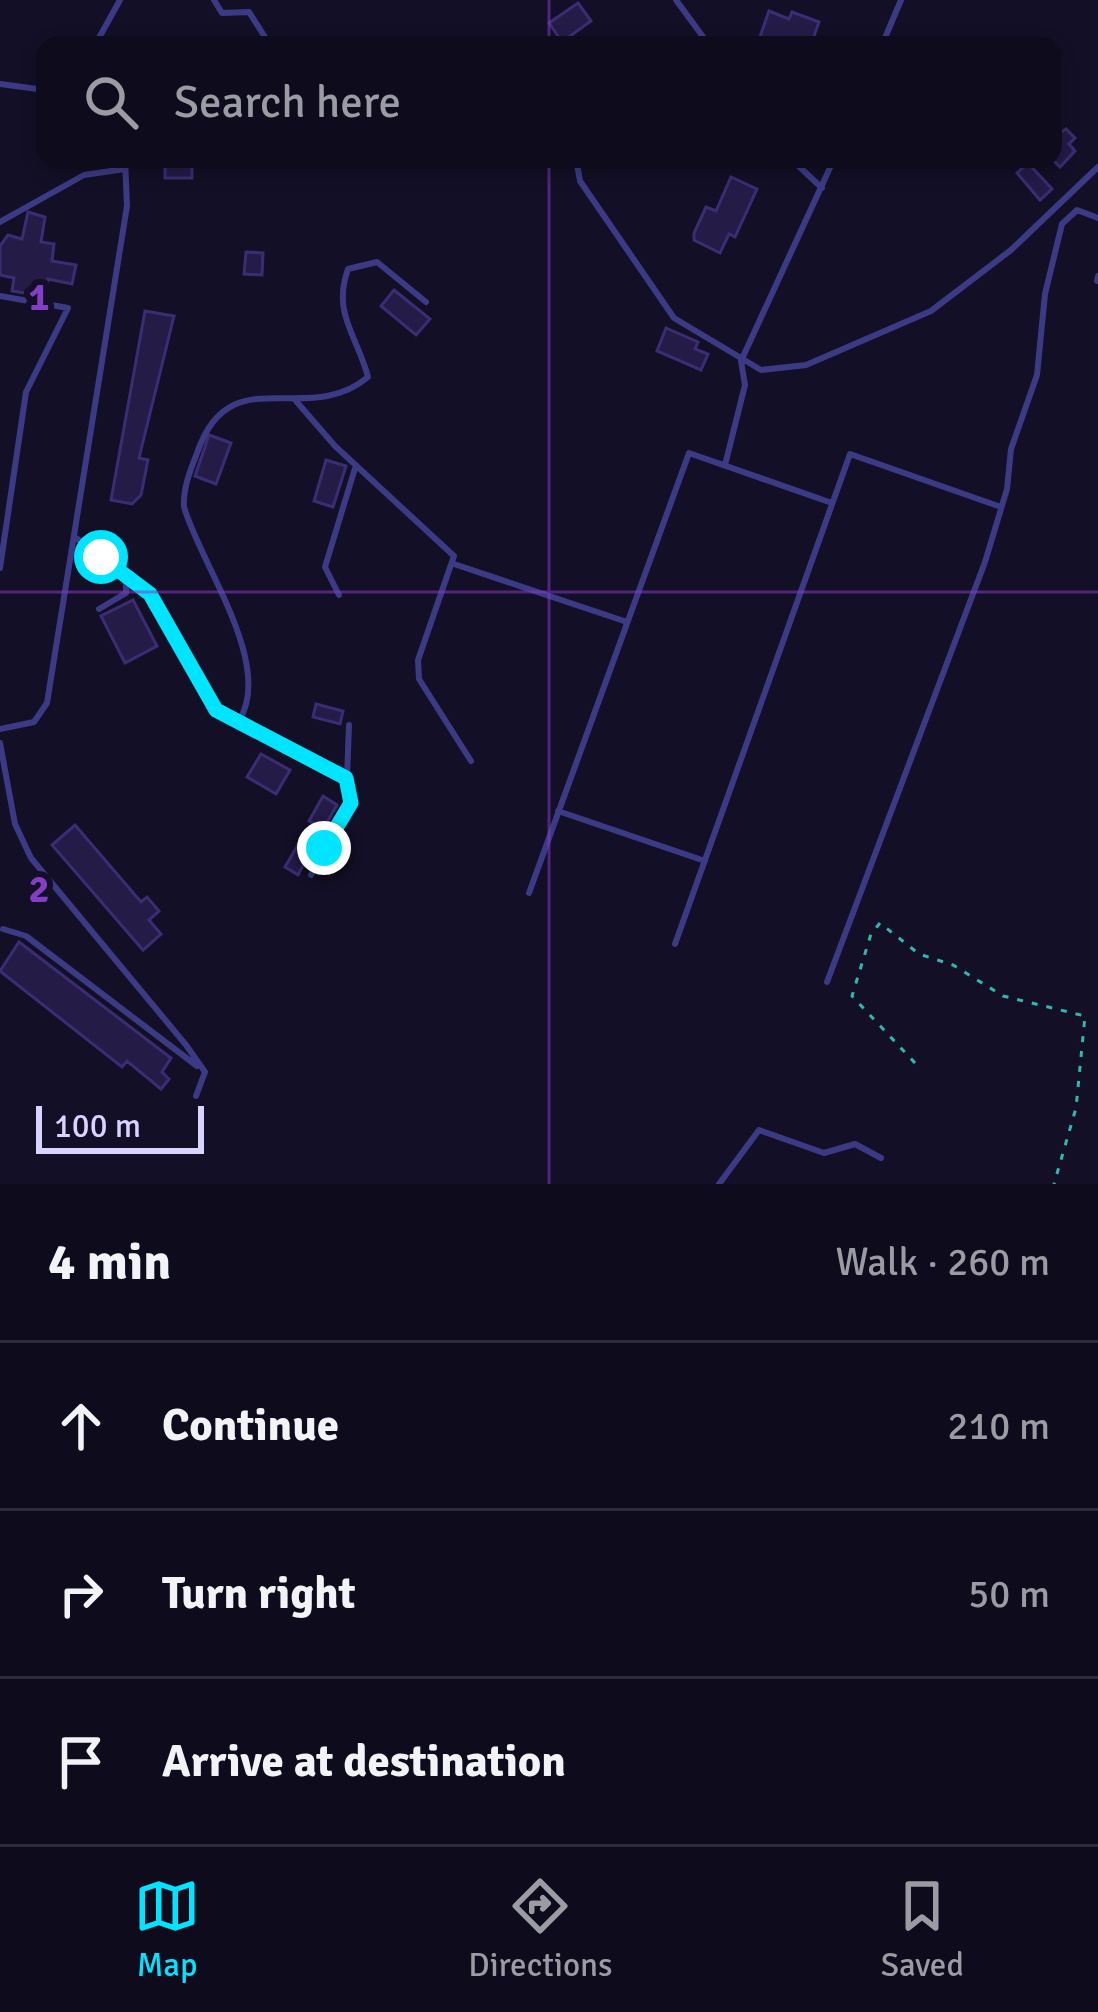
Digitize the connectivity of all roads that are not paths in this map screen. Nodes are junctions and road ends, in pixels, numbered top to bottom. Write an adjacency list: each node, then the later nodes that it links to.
1 (120, 0): 5 (lane)
2 (214, 0): 6 (lane)
3 (676, 0): 7 (lane)
4 (901, 0): 8 (lane)
5 (100, 36)
6 (264, 36)
7 (701, 36)
8 (886, 36)
9 (0, 84): 10 (lane)
10 (36, 89)
11 (1098, 167): 22 (lane)
12 (110, 168): 19 (lane)
13 (125, 168): 28 (lane)
14 (578, 168): 22 (lane)
15 (801, 168): 17 (lane)
16 (830, 168): 17 (lane)
17 (822, 188): 22 (lane)
18 (1098, 218): 27 (lane)
19 (0, 222)
20 (0, 296): 30 (lane)
21 (426, 302): 23 (lane)
22 (741, 361): 25 (lane)
23 (296, 401): 24 (lane); 35 (lane)
24 (356, 465): 29 (lane); 32 (lane)
25 (724, 465): 26 (lane); 34 (lane)
26 (832, 503): 27 (lane); 42 (lane)
27 (1001, 507): 47 (lane)
28 (76, 538): 31 (lane); 37 (lane)
29 (454, 564): 34 (lane); 39 (lane)
30 (0, 568)
31 (126, 576): 33 (lane); 35 (lane)
32 (339, 595)
33 (99, 609)
34 (627, 622): 41 (lane)
35 (240, 718): 40 (lane)
36 (349, 725): 40 (lane)
37 (0, 729)
38 (0, 743): 48 (lane)
39 (471, 761)
40 (346, 778): 43 (lane)
41 (558, 811): 42 (lane); 44 (lane)
42 (705, 861): 46 (lane)
43 (311, 875)
44 (529, 893)
45 (3, 929): 48 (lane)
46 (675, 944)
47 (827, 982)
48 (205, 1072): 49 (lane)
49 (196, 1096)
50 (881, 1157): 51 (lane)
51 (719, 1184)

